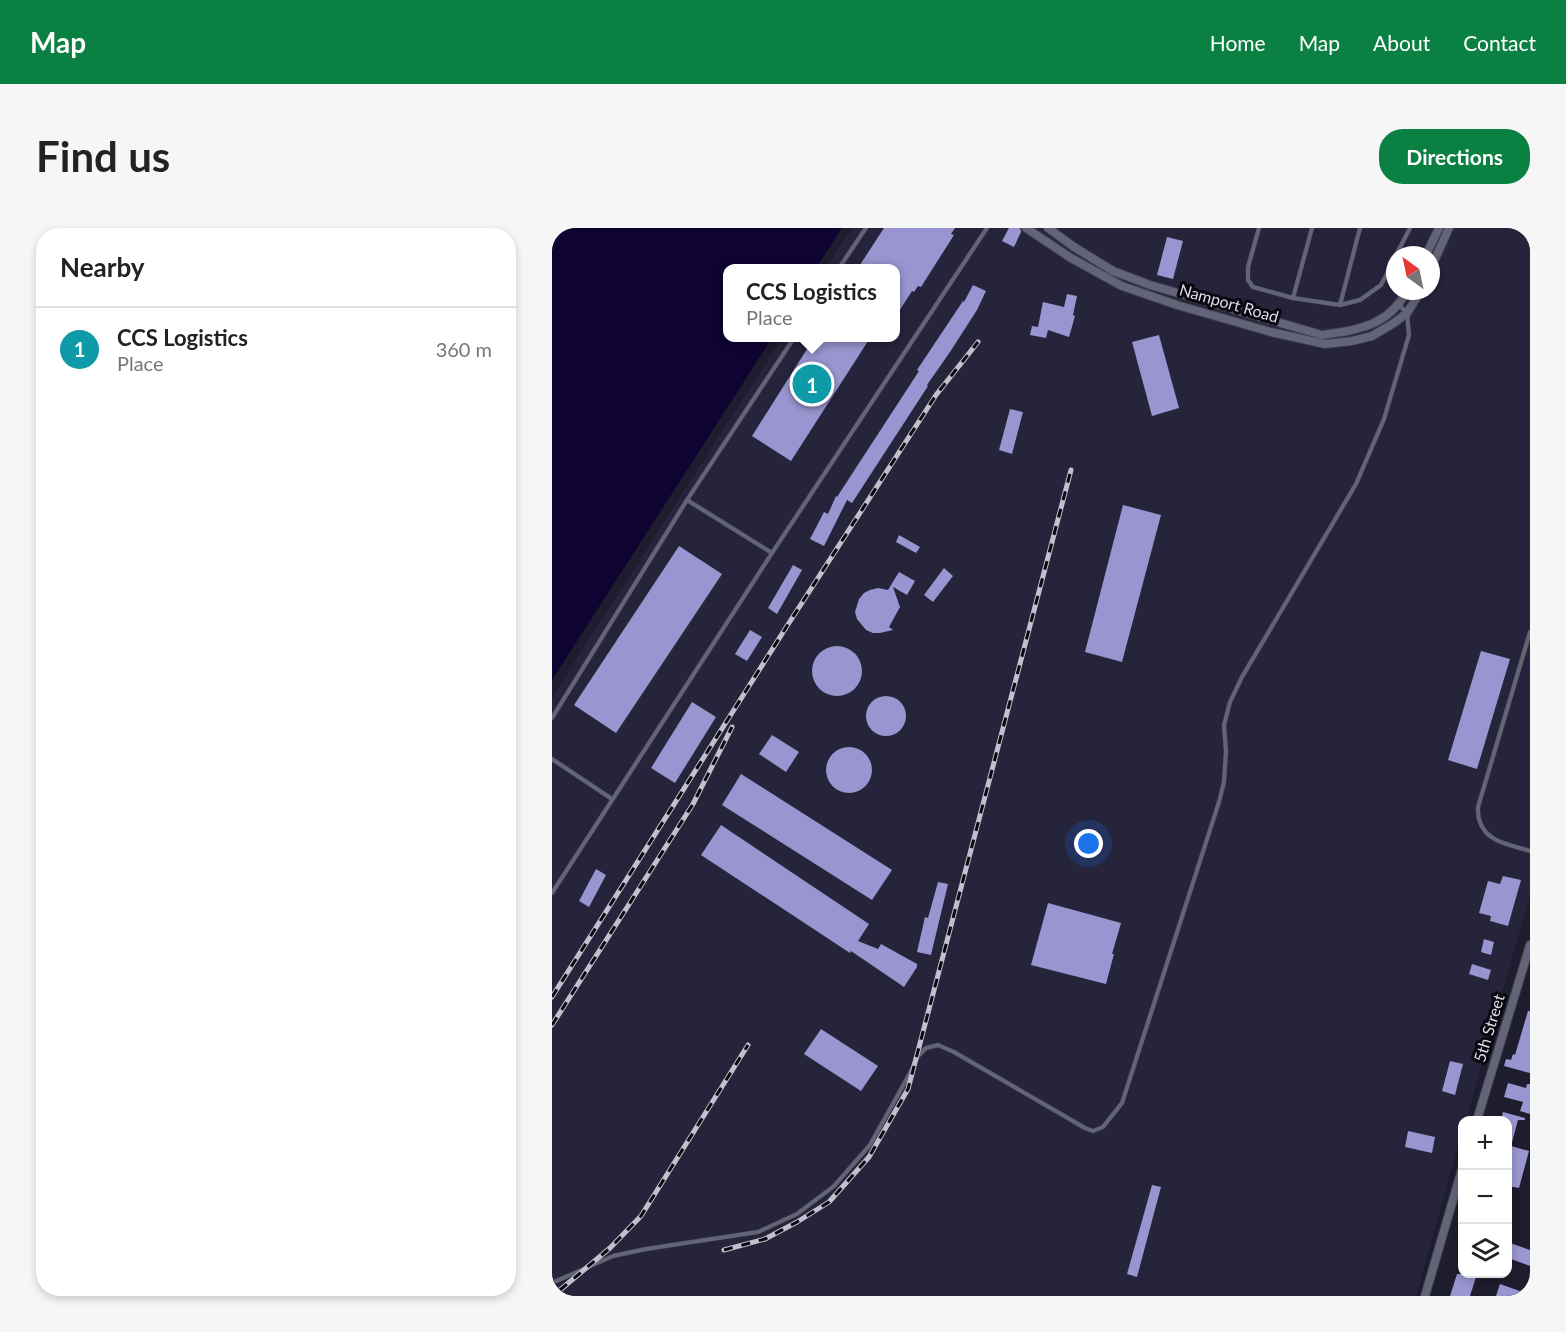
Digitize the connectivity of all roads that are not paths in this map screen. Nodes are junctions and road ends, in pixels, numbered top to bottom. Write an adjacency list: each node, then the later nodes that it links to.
1 (866, 228): 14 (lane)
2 (987, 228): 24 (lane)
3 (1026, 228): 21 (street, Namport Road)
4 (1048, 228): 20 (street)
5 (1259, 228): 16 (lane)
6 (1311, 228): 16 (lane)
7 (1360, 228): 19 (lane)
8 (1410, 228): 11 (lane)
9 (1439, 228): 12 (street)
10 (1449, 228): 13 (street)
11 (1401, 246)
12 (1430, 246)
13 (1440, 248)
14 (842, 264)
15 (1386, 275): 19 (lane)
16 (1293, 298): 19 (lane)
17 (1402, 300): 20 (street)
18 (1415, 300): 21 (street, Namport Road)
19 (1340, 305)
20 (1399, 305): 21 (lane)
21 (1407, 313): 34 (lane)
22 (791, 342): 23 (lane)
23 (687, 500): 24 (lane); 26 (lane)
24 (772, 553): 28 (lane)
25 (1530, 632): 29 (lane)
26 (552, 718)
27 (552, 759): 28 (lane)
28 (612, 799): 30 (lane)
29 (1530, 851)
30 (552, 893)
31 (1530, 945): 32 (street, 5th Street)
32 (1478, 1116)
33 (1462, 1170): 35 (street)
34 (552, 1283)
35 (1425, 1296)

